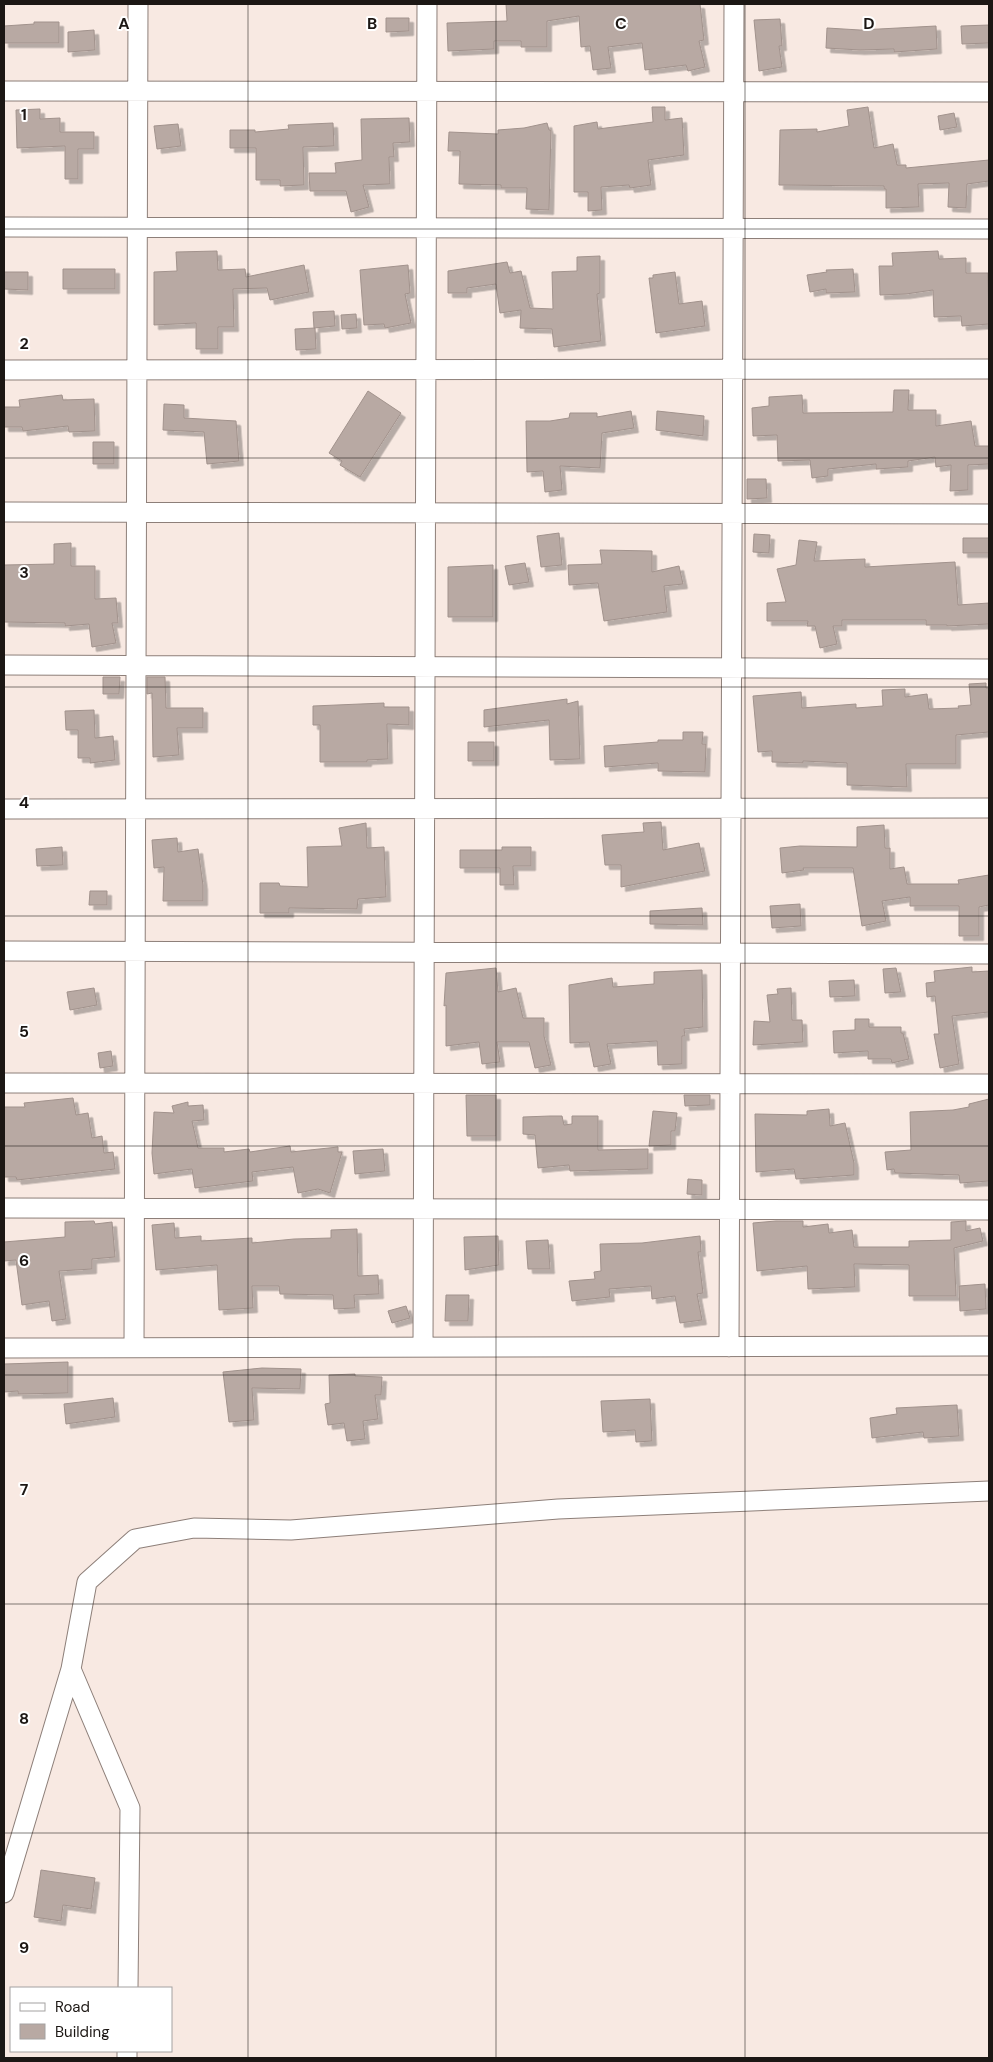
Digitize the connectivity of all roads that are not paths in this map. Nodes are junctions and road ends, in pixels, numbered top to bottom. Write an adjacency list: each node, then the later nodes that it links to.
1 (138, 4): 5 (street)
2 (427, 4): 6 (street)
3 (734, 4): 7 (street)
4 (4, 91): 5 (street)
5 (137, 91): 6 (street); 10 (street)
6 (426, 92): 7 (street); 11 (street)
7 (733, 92): 8 (street); 12 (street)
8 (989, 92)
9 (4, 227): 10 (street)
10 (137, 227): 11 (street); 17 (street)
11 (426, 228): 12 (street); 18 (street)
12 (733, 229): 13 (street); 14 (street)
13 (989, 229)
14 (733, 369): 15 (street); 18 (street); 22 (street)
15 (989, 369)
16 (4, 370): 17 (street)
17 (137, 370): 18 (street); 20 (street)
18 (426, 370): 21 (street)
19 (4, 512): 20 (street)
20 (136, 512): 21 (street); 25 (street)
21 (425, 513): 22 (street); 26 (street)
22 (732, 513): 23 (street); 27 (street)
23 (989, 514)
24 (4, 666): 25 (street)
25 (136, 666): 26 (street); 29 (street)
26 (425, 667): 27 (street); 30 (street)
27 (732, 668): 28 (street); 31 (street)
28 (989, 669)
29 (135, 808): 30 (street); 33 (street); 35 (street)
30 (424, 808): 31 (street); 36 (street)
31 (731, 808): 32 (street); 37 (street)
32 (989, 808)
33 (4, 809)
34 (4, 951): 35 (street)
35 (135, 952): 36 (street); 40 (street)
36 (424, 952): 37 (street); 41 (street)
37 (731, 953): 38 (street); 42 (street)
38 (989, 954)
39 (4, 1083): 40 (street)
40 (134, 1083): 41 (street); 45 (street)
41 (424, 1083): 42 (street); 46 (street)
42 (730, 1084): 43 (street); 47 (street)
43 (989, 1084)
44 (4, 1208): 45 (street)
45 (134, 1209): 46 (street); 50 (street)
46 (423, 1209): 47 (street); 51 (street)
47 (730, 1210): 48 (street); 52 (street)
48 (989, 1210)
49 (989, 1346): 52 (street)
50 (134, 1347): 51 (street); 53 (street)
51 (423, 1347): 52 (street)
52 (730, 1347)
53 (4, 1348)
54 (989, 1491): 55 (street)
55 (71, 1669): 56 (street); 57 (street)
56 (4, 1893)
57 (128, 1987)

